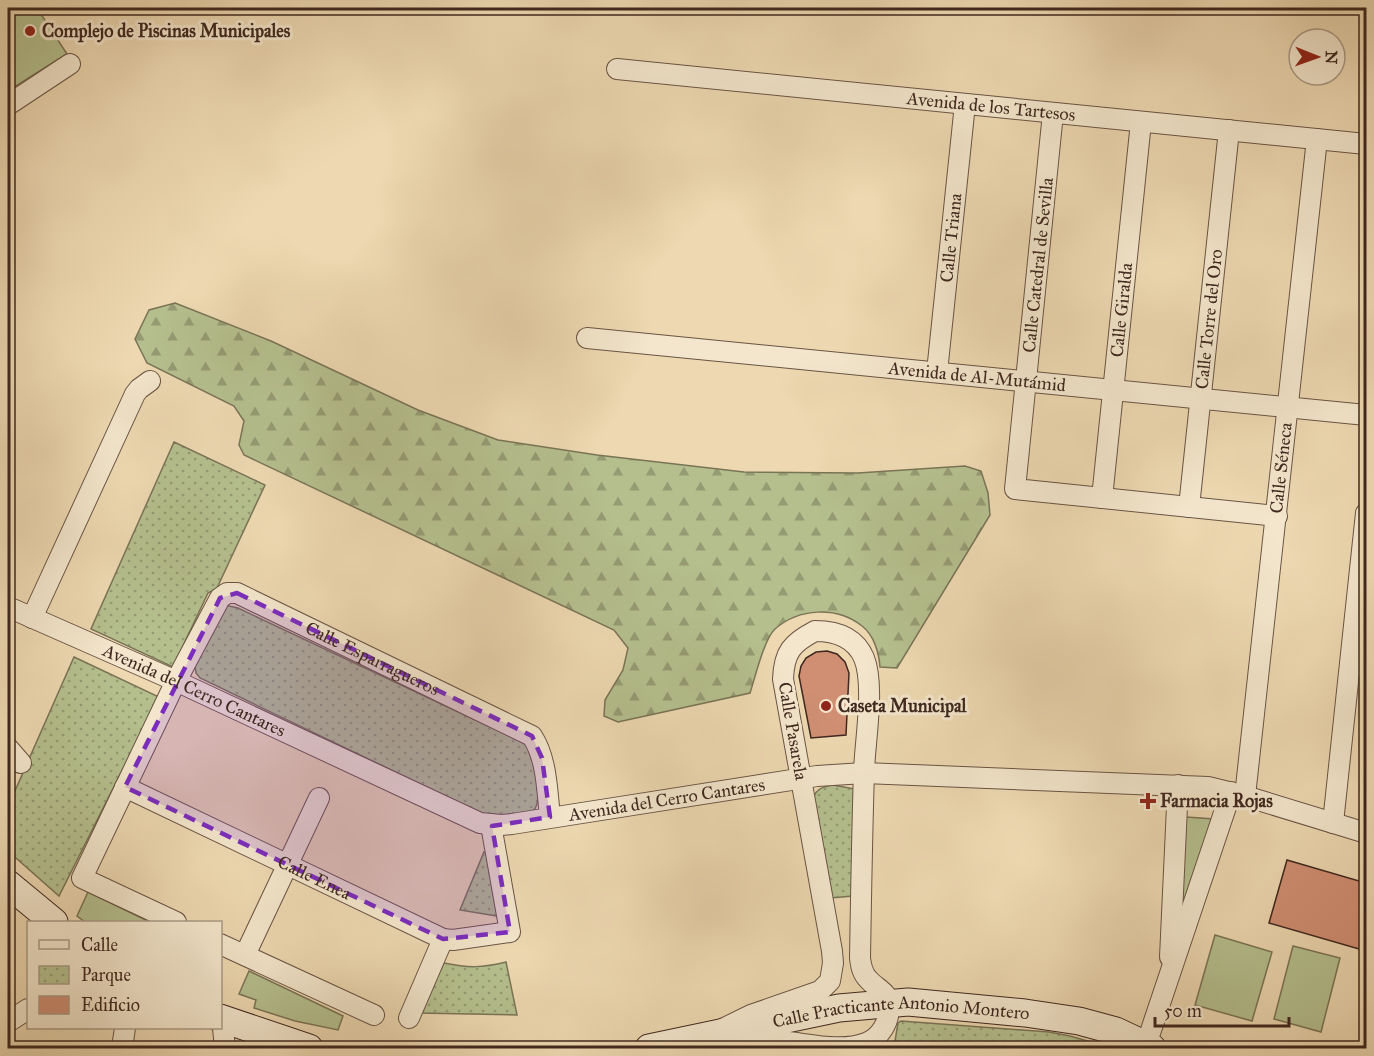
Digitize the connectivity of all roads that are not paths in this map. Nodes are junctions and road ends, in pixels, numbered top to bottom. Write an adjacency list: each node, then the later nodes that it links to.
1 (70, 64): 4 (street)
2 (617, 69): 3 (street, Avenida de los Tartesos)
3 (965, 104): 5 (street, Avenida de los Tartesos); 11 (street, Calle Triana)
4 (8, 105)
5 (1053, 113): 6 (street, Avenida de los Tartesos); 13 (street, Calle Catedral de Sevilla)
6 (1141, 122): 7 (street, Avenida de los Tartesos); 14 (street, Calle Giralda)
7 (1229, 130): 8 (street, Avenida de los Tartesos); 15 (street, Calle Torre del Oro)
8 (1317, 140): 9 (street, Avenida de los Tartesos); 16 (street, Calle Séneca)
9 (1366, 144)
10 (587, 338): 11 (street, Avenida de Al-Mutámid)
11 (937, 372): 13 (street, Avenida de Al-Mutámid)
12 (150, 381): 23 (street)
13 (1027, 381): 14 (street, Avenida de Al-Mutámid); 18 (street, Calle Catedral de Sevilla)
14 (1114, 389): 15 (street, Avenida de Al-Mutámid); 18 (street, Calle Giralda)
15 (1201, 398): 16 (street, Avenida de Al-Mutámid); 19 (street, Calle Torre del Oro)
16 (1289, 407): 17 (street, Avenida de Al-Mutámid); 21 (street, Calle Séneca)
17 (1366, 415)
18 (1102, 498): 19 (street)
19 (1189, 507): 21 (street)
20 (1366, 513): 34 (street)
21 (1277, 516): 31 (street, Calle Séneca)
22 (8, 607): 23 (street, Avenida del Cerro Cantares)
23 (32, 618): 24 (street, Avenida del Cerro Cantares)
24 (176, 681): 30 (street, Calle Esparragueros); 33 (street, Calle Esparragueros); 35 (street, Avenida del Cerro Cantares)
25 (8, 748): 26 (street)
26 (21, 763)
27 (864, 773): 28 (street, Avenida del Cerro Cantares); 28 (street, Calle Pasarela); 29 (street, Avenida del Cerro Cantares); 45 (street, Calle Pasarela)
28 (801, 779): 33 (street, Avenida del Cerro Cantares); 53 (street, Calle Pasarela)
29 (1178, 785): 31 (street, Avenida del Cerro Cantares); 44 (street)
30 (125, 787): 37 (street, Calle Enea); 40 (street, Calle Esparragueros)
31 (1238, 794): 34 (street, Avenida del Cerro Cantares); 44 (street, Calle Séneca)
32 (319, 798): 37 (street)
33 (550, 817): 35 (street, Avenida del Cerro Cantares)
34 (1333, 823): 36 (street, Avenida del Cerro Cantares)
35 (491, 825): 41 (street, Calle Enea)
36 (1366, 833)
37 (288, 864): 41 (street, Calle Enea); 43 (street)
38 (8, 884): 39 (main road)
39 (53, 921)
40 (174, 921)
41 (443, 939): 49 (street)
42 (222, 945): 43 (street)
43 (245, 955): 47 (street)
44 (1168, 983): 54 (street, Calle Séneca)
45 (881, 994): 53 (main road, Calle Practicante Antonio Montero); 53 (street); 54 (main road, Calle Practicante Antonio Montero)
46 (27, 1010): 50 (street)
47 (374, 1015)
48 (222, 1018): 57 (main road)
49 (409, 1018)
50 (8, 1022)
51 (222, 1026): 56 (street)
52 (125, 1029): 55 (street)
53 (706, 1037): 58 (main road, Calle Practicante Antonio Montero)
54 (1149, 1047)
55 (122, 1048)
56 (225, 1048)
57 (309, 1048)
58 (649, 1048)

